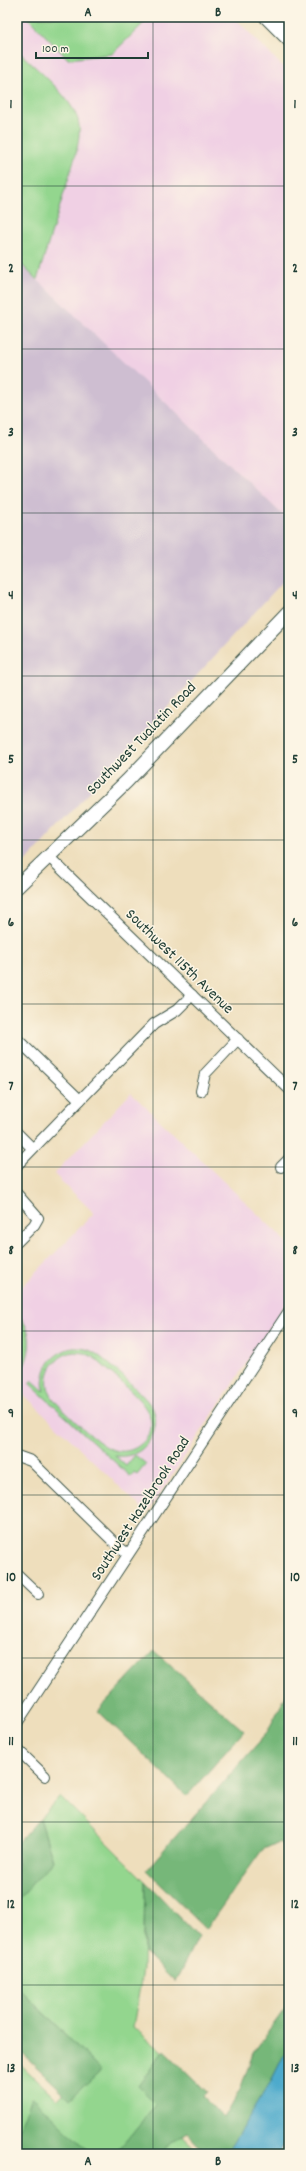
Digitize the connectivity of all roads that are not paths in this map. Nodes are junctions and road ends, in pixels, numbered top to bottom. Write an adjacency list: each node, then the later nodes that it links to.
1 (266, 17): 4 (main road)
2 (283, 17): 3 (main road)
3 (289, 23)
4 (289, 40)
5 (289, 612): 6 (main road, Southwest Tualatin Road)
6 (48, 856): 7 (main road, Southwest Tualatin Road); 8 (street, Southwest 115th Avenue)
7 (17, 887)
8 (192, 995): 10 (street, Southwest 115th Avenue); 13 (street)
9 (17, 1039): 13 (street)
10 (238, 1040): 11 (street, Southwest 115th Avenue); 12 (street)
11 (289, 1089)
12 (201, 1092)
13 (80, 1100): 15 (street)
14 (17, 1133): 15 (street)
15 (32, 1148): 17 (street)
16 (289, 1159): 18 (street)
17 (17, 1165)
18 (281, 1167)
19 (17, 1194): 20 (street)
20 (17, 1242)
21 (289, 1311): 23 (street, Southwest Hazelbrook Road)
22 (17, 1456): 23 (street)
23 (128, 1554): 26 (street, Southwest Hazelbrook Road)
24 (17, 1574): 25 (street)
25 (38, 1594)
26 (17, 1723)
27 (17, 1749): 28 (street)
28 (45, 1776)

